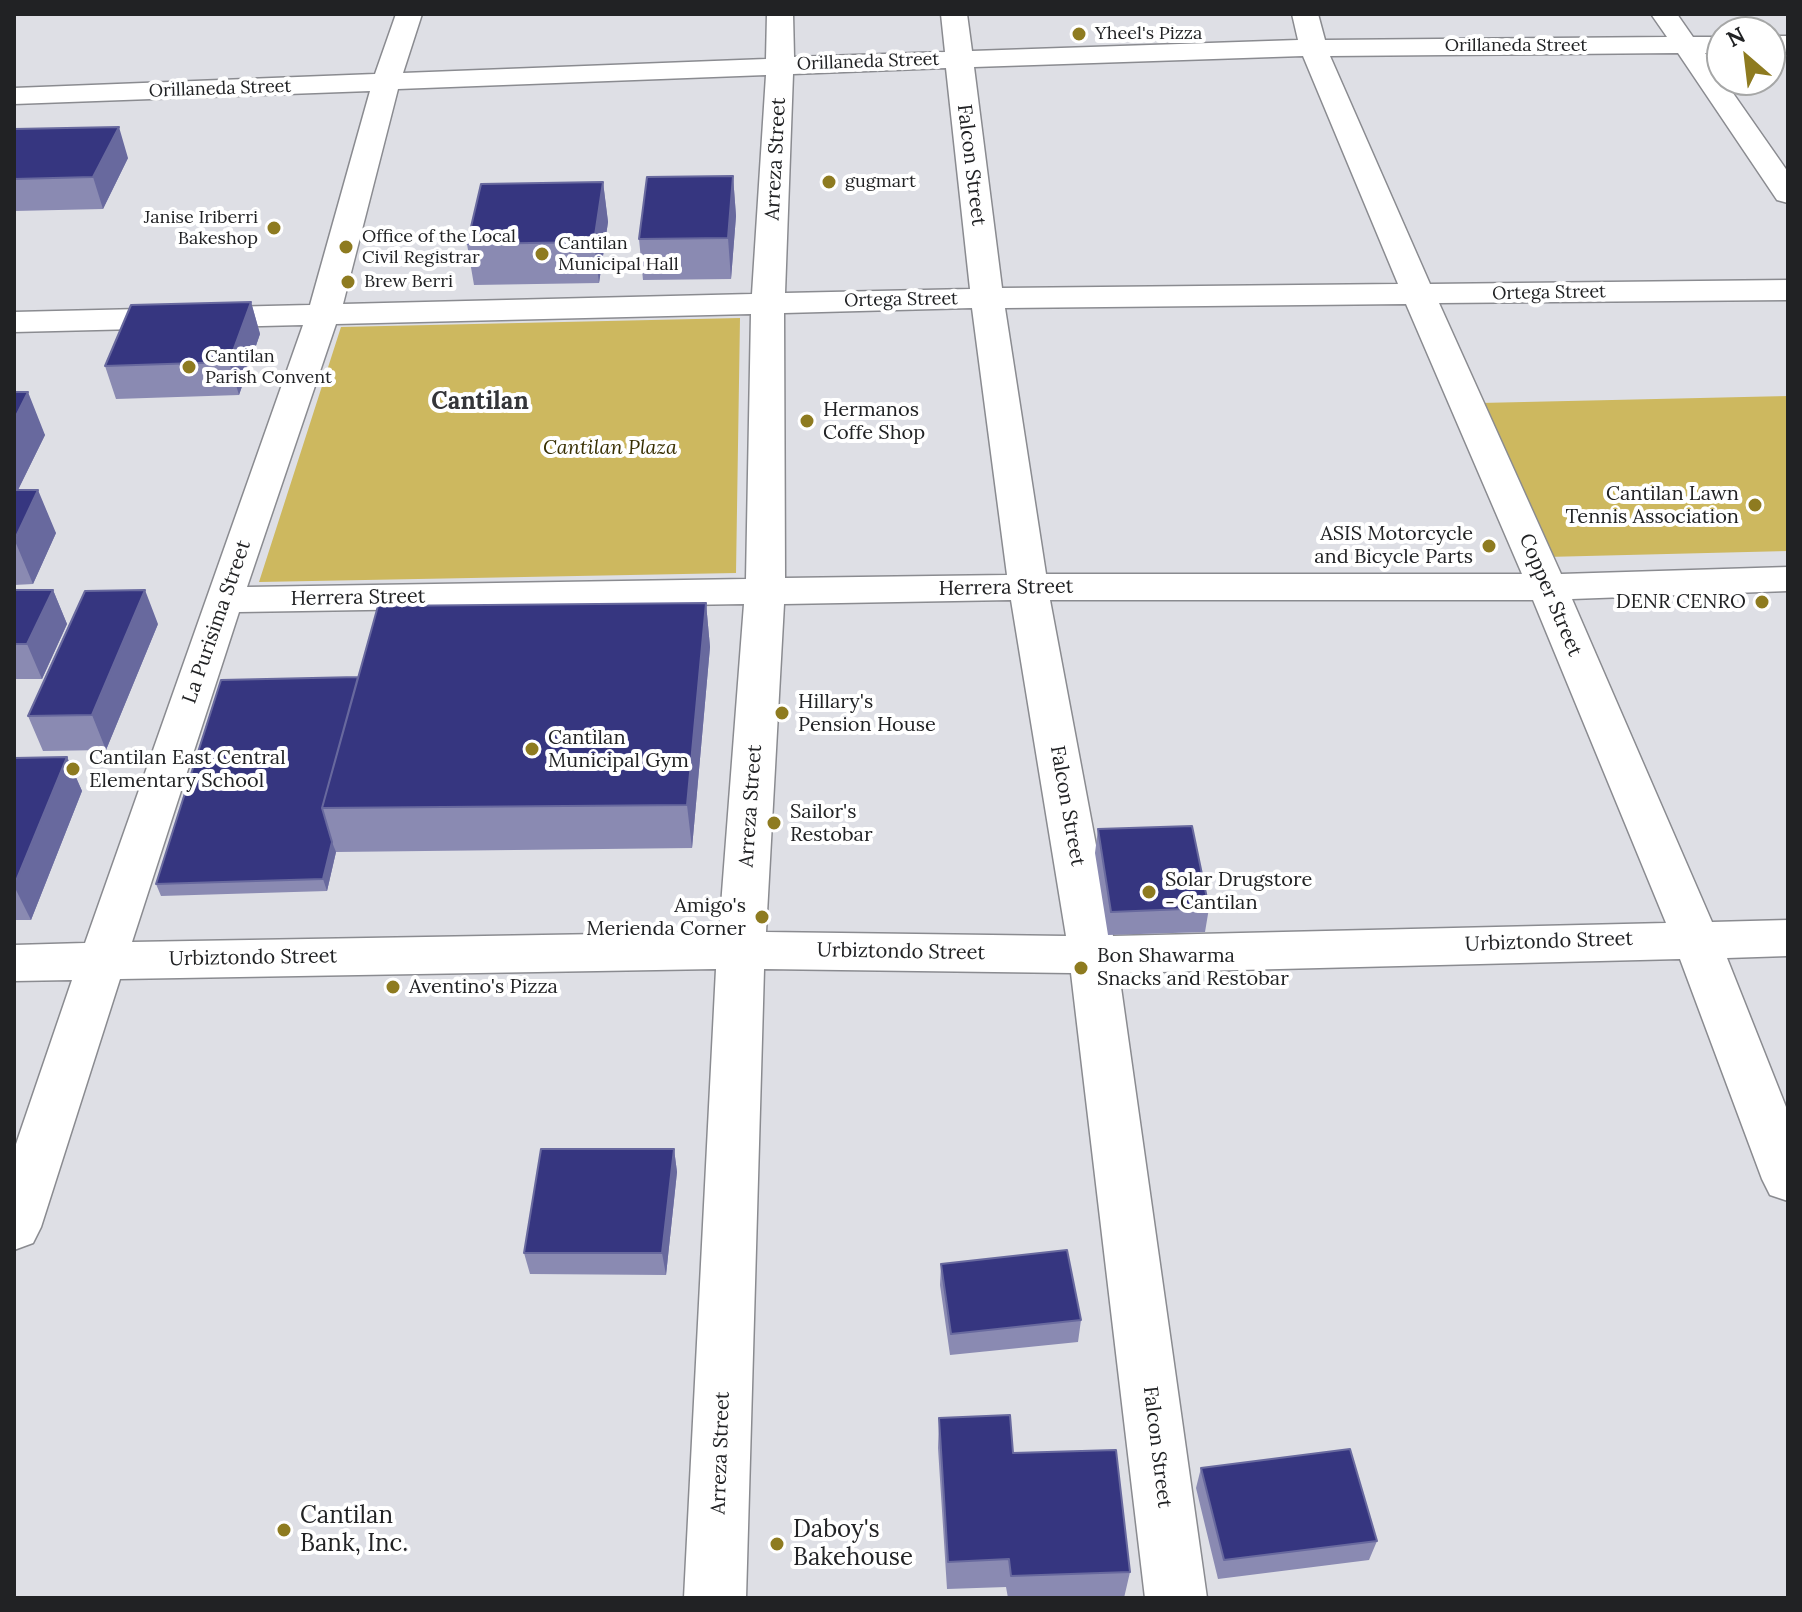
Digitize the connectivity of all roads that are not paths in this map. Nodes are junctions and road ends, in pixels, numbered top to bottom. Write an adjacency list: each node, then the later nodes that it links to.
1 (409, 14): 10 (street, La Purisima Street)
2 (780, 14): 9 (street, Arreza Street)
3 (954, 14): 8 (street, Falcon Street)
4 (1664, 14): 7 (street)
5 (1309, 31): 7 (street, Orillaneda Street); 8 (street, Orillaneda Street); 14 (street, Copper Street)
6 (1706, 45): 7 (street, Orillaneda Street)
7 (1688, 46): 12 (street)
8 (958, 60): 9 (street, Orillaneda Street); 15 (street, Falcon Street)
9 (780, 65): 10 (street, Orillaneda Street); 16 (street, Arreza Street)
10 (386, 83): 11 (street, Orillaneda Street); 17 (street, La Purisima Street)
11 (14, 96)
12 (1788, 194)
13 (1788, 290): 14 (street, Ortega Street)
14 (1416, 294): 15 (street, Ortega Street); 21 (street, Copper Street)
15 (987, 298): 16 (street, Ortega Street); 20 (street, Falcon Street)
16 (768, 302): 17 (street, Ortega Street); 22 (street, Arreza Street)
17 (324, 312): 18 (street, Ortega Street); 23 (street, La Purisima Street)
18 (14, 322)
19 (1788, 579): 21 (street, Herrera Street)
20 (1028, 587): 21 (street, Herrera Street); 22 (street, Herrera Street); 27 (street, Falcon Street)
21 (1547, 587): 24 (street, Copper Street)
22 (765, 593): 23 (street, Herrera Street); 26 (street, Arreza Street)
23 (223, 600): 28 (street, La Purisima Street)
24 (1696, 938): 25 (street, Urbiztondo Street); 27 (street, Urbiztondo Street); 30 (street, Copper Street)
25 (1788, 938)
26 (741, 950): 27 (street, Urbiztondo Street); 28 (street, Urbiztondo Street); 32 (street, Arreza Street)
27 (1093, 955): 33 (street, Falcon Street)
28 (103, 961): 29 (street, Urbiztondo Street); 31 (street, La Purisima Street)
29 (14, 963)
30 (1788, 1179)
31 (14, 1227)
32 (715, 1598)
33 (1176, 1598)

